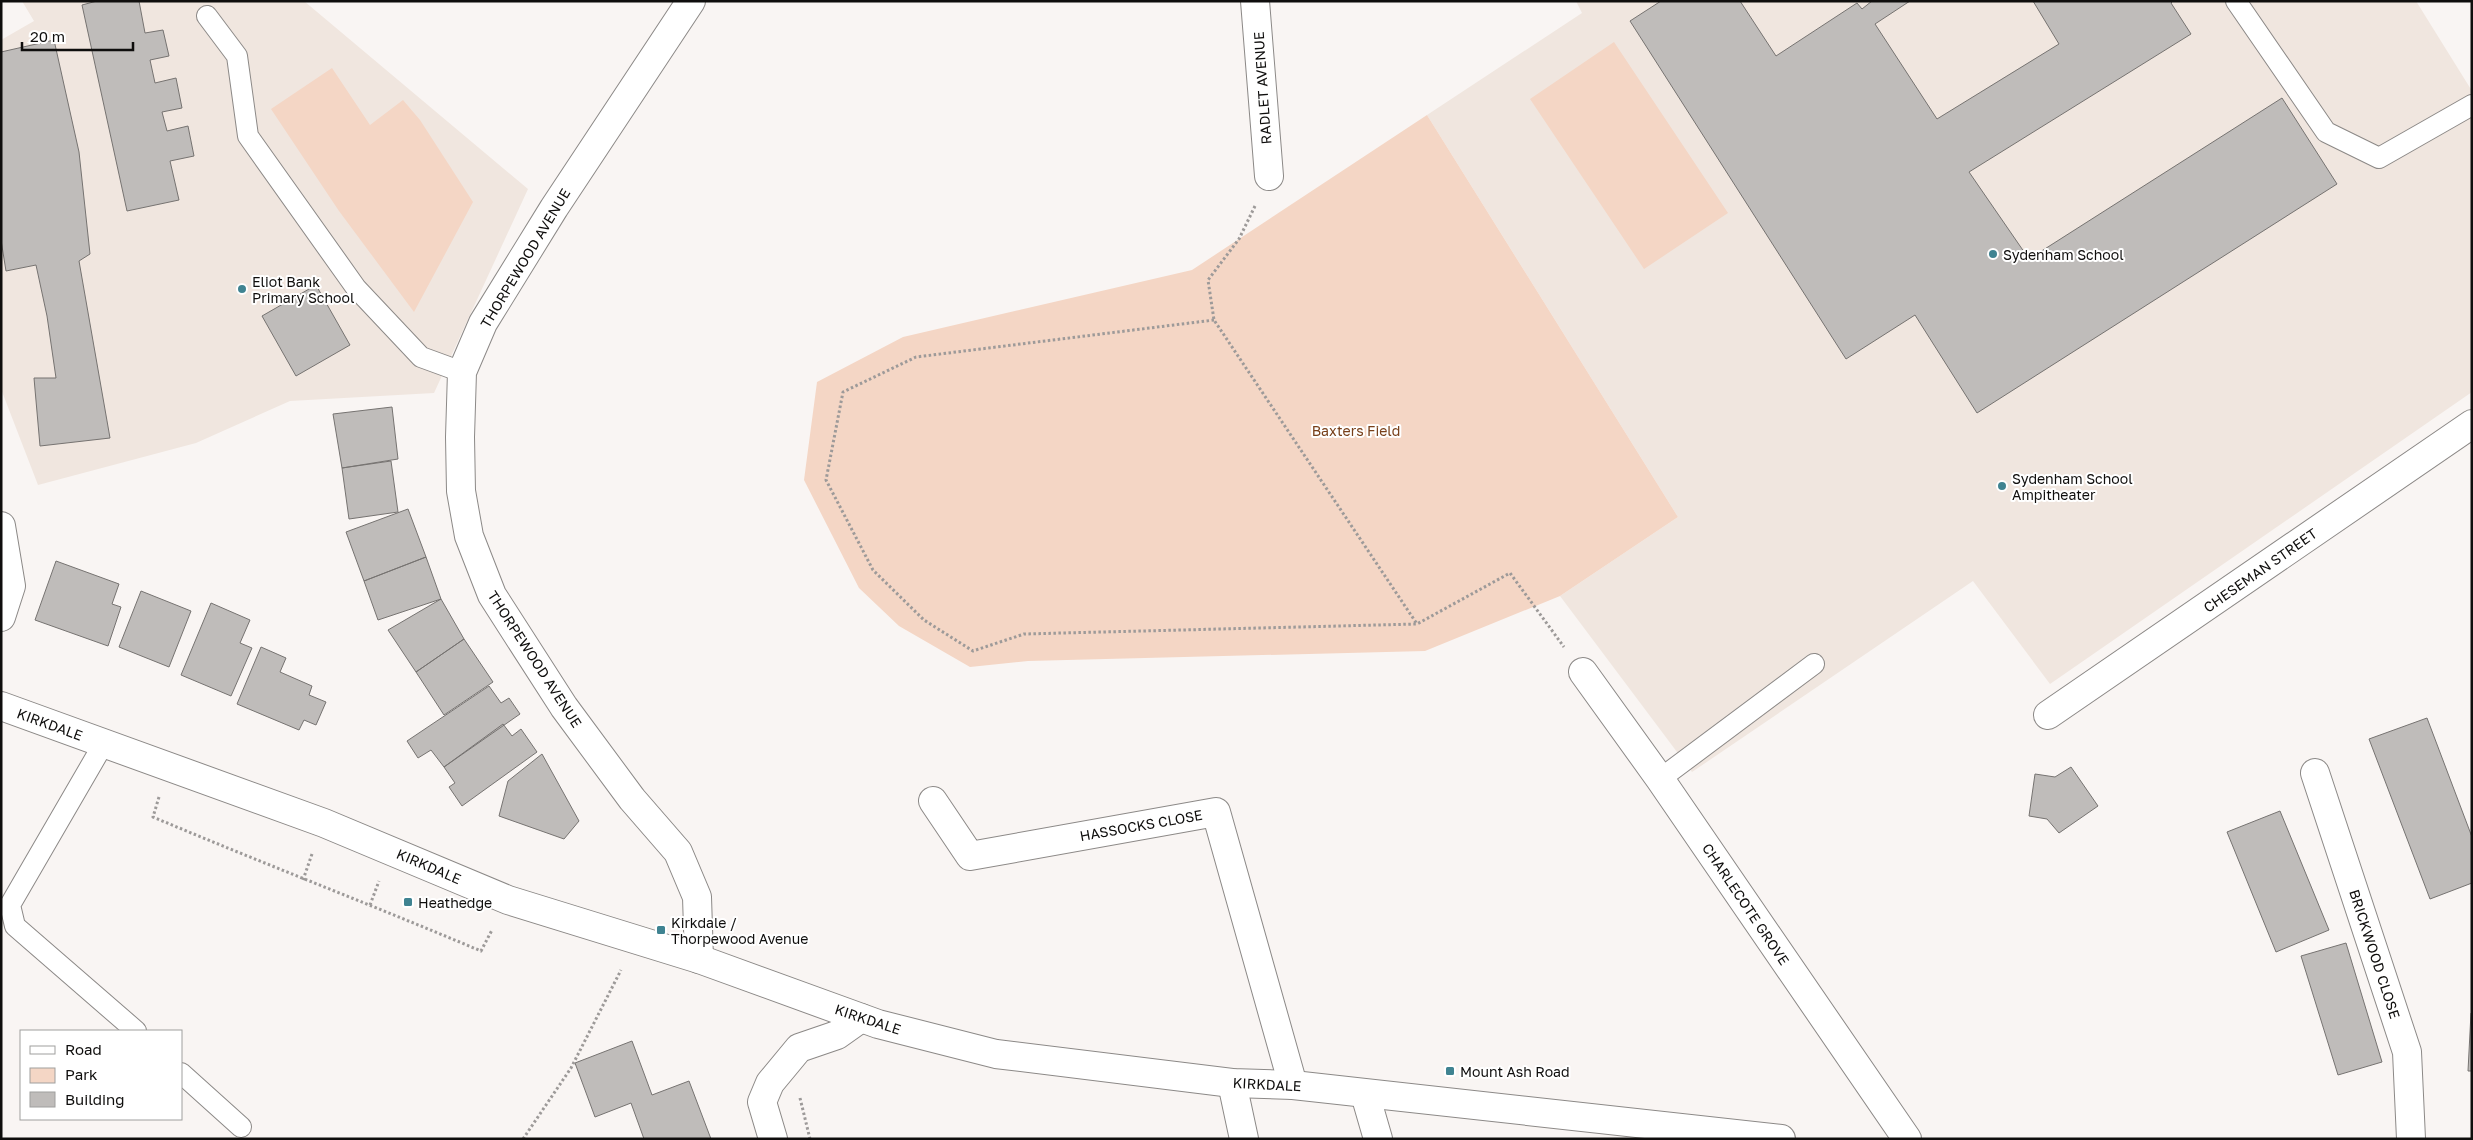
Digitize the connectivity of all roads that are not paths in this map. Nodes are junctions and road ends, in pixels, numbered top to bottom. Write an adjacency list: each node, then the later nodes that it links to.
1 (691, 1): 7 (street, THORPEWOOD AVENUE)
2 (1255, 1): 6 (street, RADLET AVENUE)
3 (2236, 1): 5 (lane)
4 (207, 16): 7 (lane)
5 (2472, 105)
6 (1269, 176)
7 (462, 372): 19 (street, THORPEWOOD AVENUE)
8 (2472, 424): 14 (street, CHESEMAN STREET)
9 (1, 526): 10 (street)
10 (1, 617)
11 (1814, 664): 17 (lane)
12 (1583, 672): 17 (street, CHARLECOTE GROVE)
13 (1, 706): 15 (street, KIRKDALE)
14 (2048, 715)
15 (104, 743): 19 (street, KIRKDALE); 21 (lane)
16 (2315, 773): 32 (street, BRICKWOOD CLOSE)
17 (1660, 779): 31 (street, CHARLECOTE GROVE)
18 (934, 801): 24 (street, HASSOCKS CLOSE)
19 (700, 959): 20 (street, KIRKDALE)
20 (861, 1018): 23 (street, KIRKDALE); 27 (street)
21 (135, 1030)
22 (182, 1074): 26 (lane)
23 (1232, 1083): 24 (street, KIRKDALE); 28 (street)
24 (1293, 1085): 25 (street, KIRKDALE)
25 (1365, 1094): 29 (street); 30 (street, KIRKDALE)
26 (241, 1127)
27 (773, 1139)
28 (1244, 1139)
29 (1378, 1139)
30 (1781, 1139)
31 (1907, 1139)
32 (2411, 1139)

